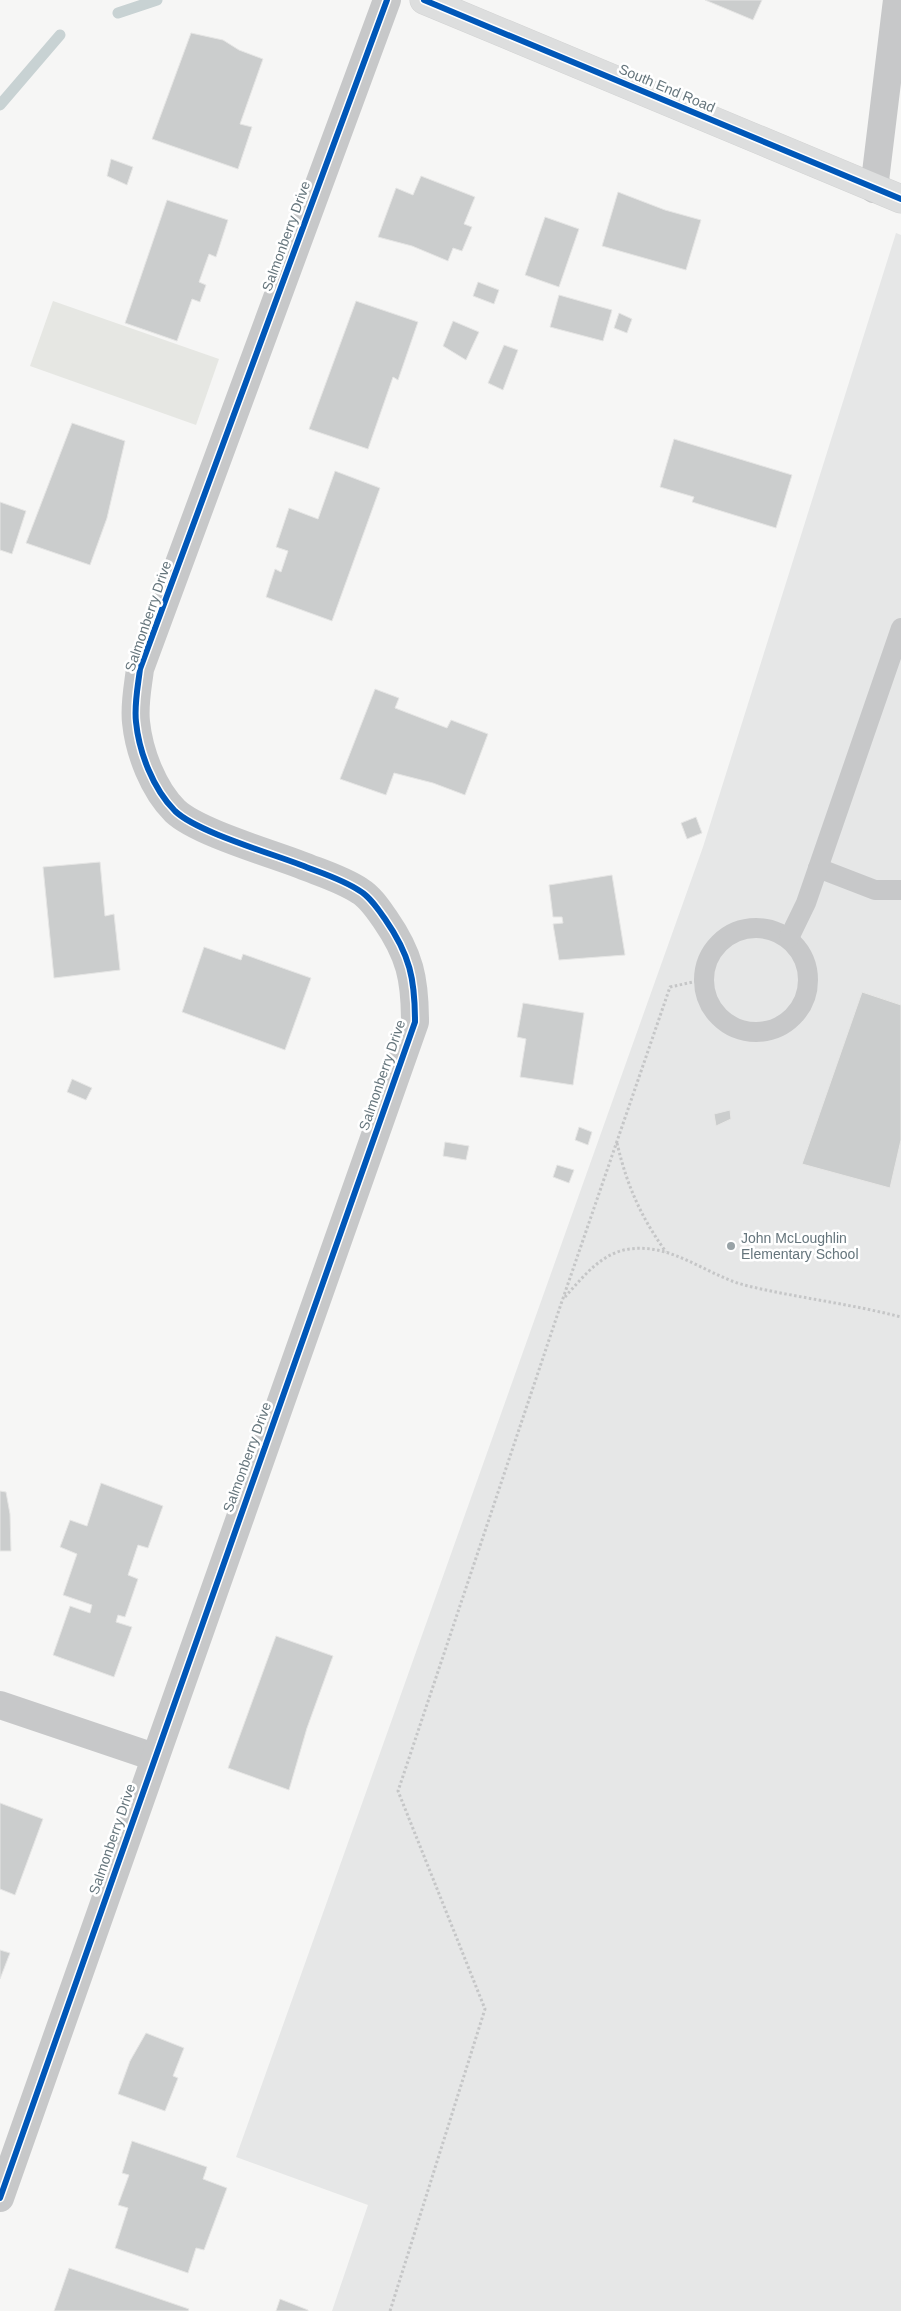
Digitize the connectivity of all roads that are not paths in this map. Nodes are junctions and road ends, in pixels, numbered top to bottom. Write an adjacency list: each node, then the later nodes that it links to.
1 (387, 0): 11 (street, Salmonberry Drive)
2 (424, 0): 4 (main road, South End Road)
3 (897, 0): 4 (street)
4 (874, 189): 5 (main road, South End Road)
5 (901, 199)
6 (901, 628): 7 (lane)
7 (818, 868): 8 (lane); 9 (lane)
8 (901, 890)
9 (789, 938): 9 (lane)
10 (0, 1705): 11 (street)
11 (154, 1757): 12 (street, Salmonberry Drive)
12 (0, 2198)

